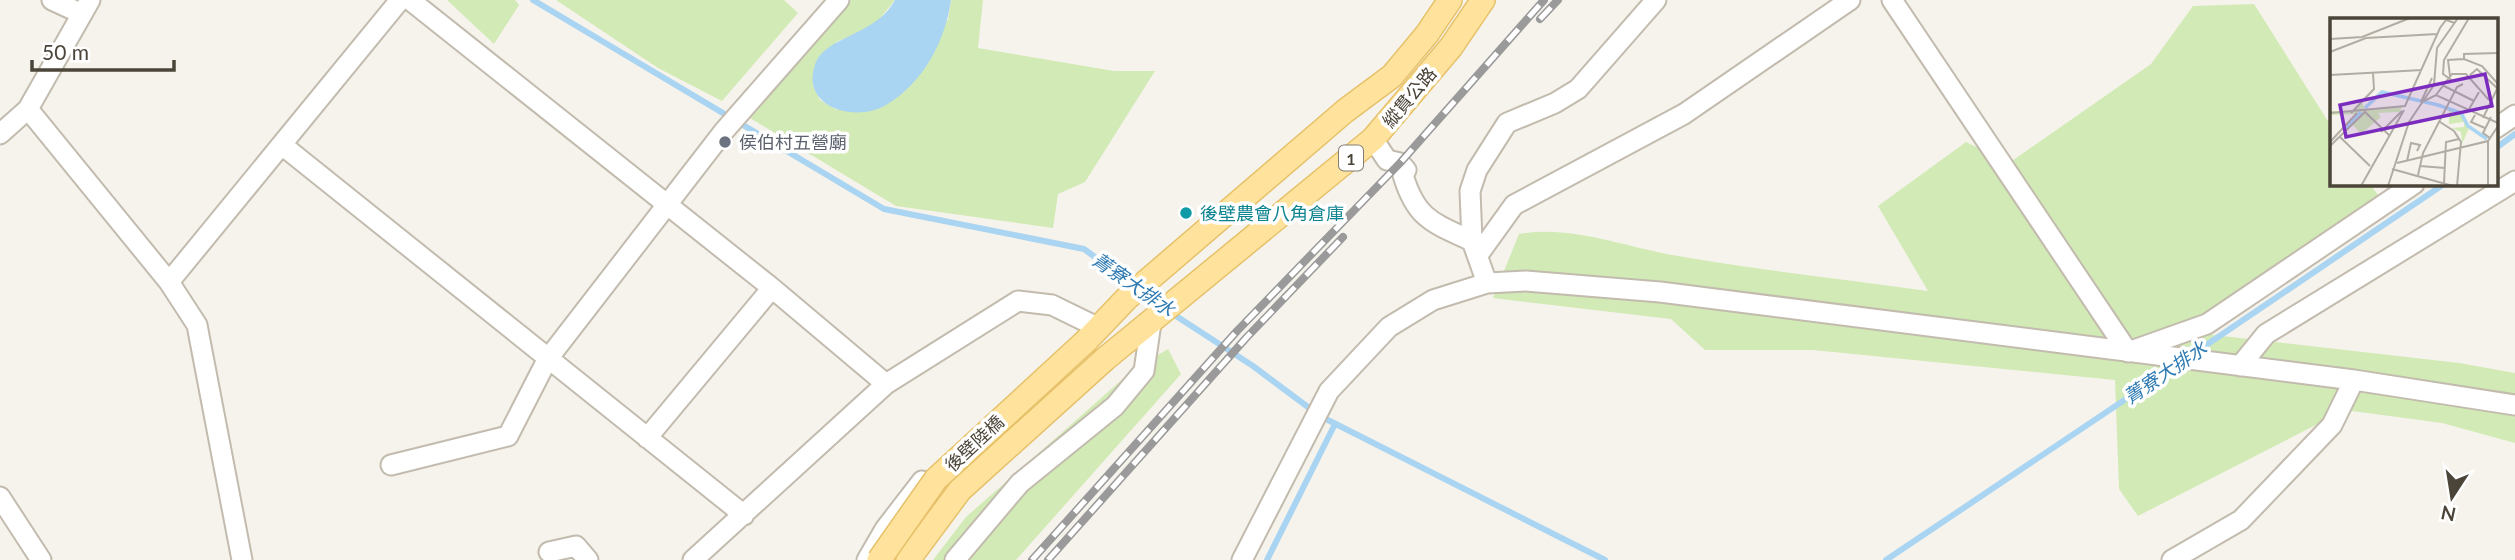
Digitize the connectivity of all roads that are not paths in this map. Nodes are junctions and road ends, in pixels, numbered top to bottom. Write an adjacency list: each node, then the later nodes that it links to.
1 (52, 0): 10 (street)
2 (400, 0): 16 (street)
3 (410, 0): 19 (street)
4 (839, 0): 19 (street)
5 (1450, 0): 25 (main road, 縱貫公路 / 1)
6 (1483, 0): 15 (main road, 縱貫公路 / 1)
7 (1656, 0): 20 (street)
8 (1850, 0): 20 (street)
9 (1892, 0): 26 (street)
10 (86, 7): 11 (street)
11 (28, 108): 14 (street); 21 (street)
12 (2515, 115): 13 (street)
13 (2498, 127)
14 (0, 134)
15 (1373, 139): 20 (street); 24 (main road, 縱貫公路 / 1)
16 (282, 145): 21 (street); 27 (street)
17 (2515, 181): 28 (street)
18 (2411, 186): 26 (street)
19 (666, 205): 23 (street); 27 (street)
20 (1475, 248): 22 (street)
21 (169, 282): 38 (street)
22 (1487, 282): 26 (street); 45 (street)
23 (772, 288): 30 (street); 32 (street)
24 (1151, 323): 43 (main road, 後壁陸橋 / 1); 44 (street)
25 (1091, 334): 30 (street); 41 (street); 42 (main road, 後壁陸橋 / 1, bridge)
26 (2128, 352): 28 (street)
27 (547, 360): 32 (street); 33 (street)
28 (2233, 365): 29 (street)
29 (2354, 380): 31 (street); 46 (street)
30 (886, 384): 35 (street)
31 (2515, 405)
32 (646, 438): 35 (street)
33 (391, 465)
34 (0, 497): 37 (street)
35 (744, 515): 40 (street)
36 (549, 552): 39 (street)
37 (41, 560)
38 (242, 560)
39 (588, 560)
40 (693, 560)
41 (867, 560)
42 (879, 560)
43 (908, 560)
44 (955, 560)
45 (1242, 560)
46 (2172, 560)

